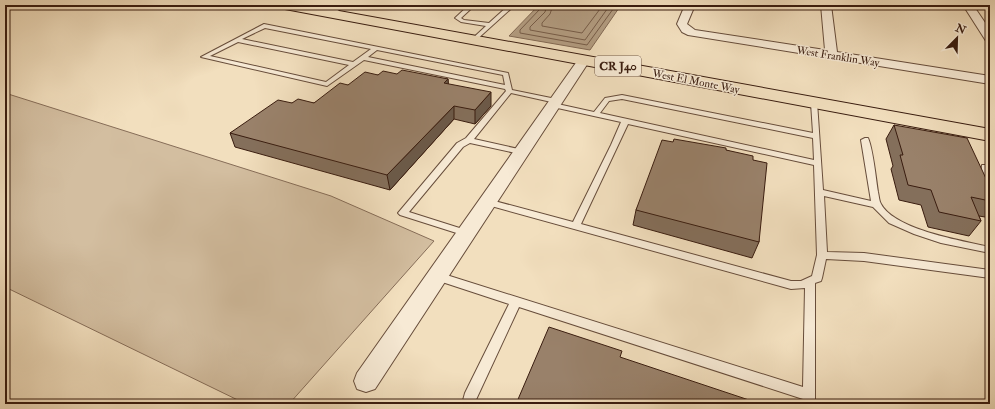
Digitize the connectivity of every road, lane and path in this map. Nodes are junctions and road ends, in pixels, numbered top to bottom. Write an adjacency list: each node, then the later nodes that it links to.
1 (285, 5): 8 (main road, West El Monte Way / CR J40)
2 (345, 5): 8 (lane)
3 (472, 5): 9 (lane)
4 (512, 5): 9 (lane)
5 (690, 5): 14 (street, West Franklin Way)
6 (826, 5): 14 (street)
7 (968, 5): 12 (street)
8 (330, 13): 11 (main road, West El Monte Way / CR J40)
9 (490, 25): 11 (lane)
10 (237, 40): 13 (lane); 17 (lane); 17 (lane)
11 (474, 40): 16 (main road, West El Monte Way / CR J40)
12 (990, 40)
13 (376, 48): 15 (lane); 19 (lane)
14 (831, 55): 18 (street, West Franklin Way)
15 (362, 58): 17 (lane); 19 (lane)
16 (584, 60): 20 (street); 21 (main road, West El Monte Way / CR J40)
17 (354, 64)
18 (990, 80)
19 (509, 90): 20 (lane); 26 (lane)
20 (554, 103): 22 (lane); 28 (street)
21 (815, 103): 24 (main road, West El Monte Way / CR J40); 25 (lane)
22 (596, 114): 23 (lane); 25 (lane)
23 (625, 121): 29 (lane); 35 (lane)
24 (990, 135)
25 (816, 136): 29 (lane)
26 (469, 140): 28 (lane); 36 (lane)
27 (865, 140): 34 (lane)
28 (520, 152): 33 (street)
29 (818, 163): 32 (lane)
30 (990, 166): 31 (lane)
31 (990, 185)
32 (818, 192): 34 (lane); 38 (lane)
33 (487, 202): 35 (lane); 36 (street)
34 (876, 205): 37 (lane)
35 (575, 227): 41 (lane)
36 (466, 233): 40 (street)
37 (990, 250)
38 (822, 255): 39 (lane); 41 (lane)
39 (990, 274)
40 (437, 276): 42 (lane); 43 (street)
41 (810, 283): 44 (lane)
42 (516, 302): 44 (lane); 45 (lane)
43 (366, 381)
44 (809, 399)
45 (468, 404)

